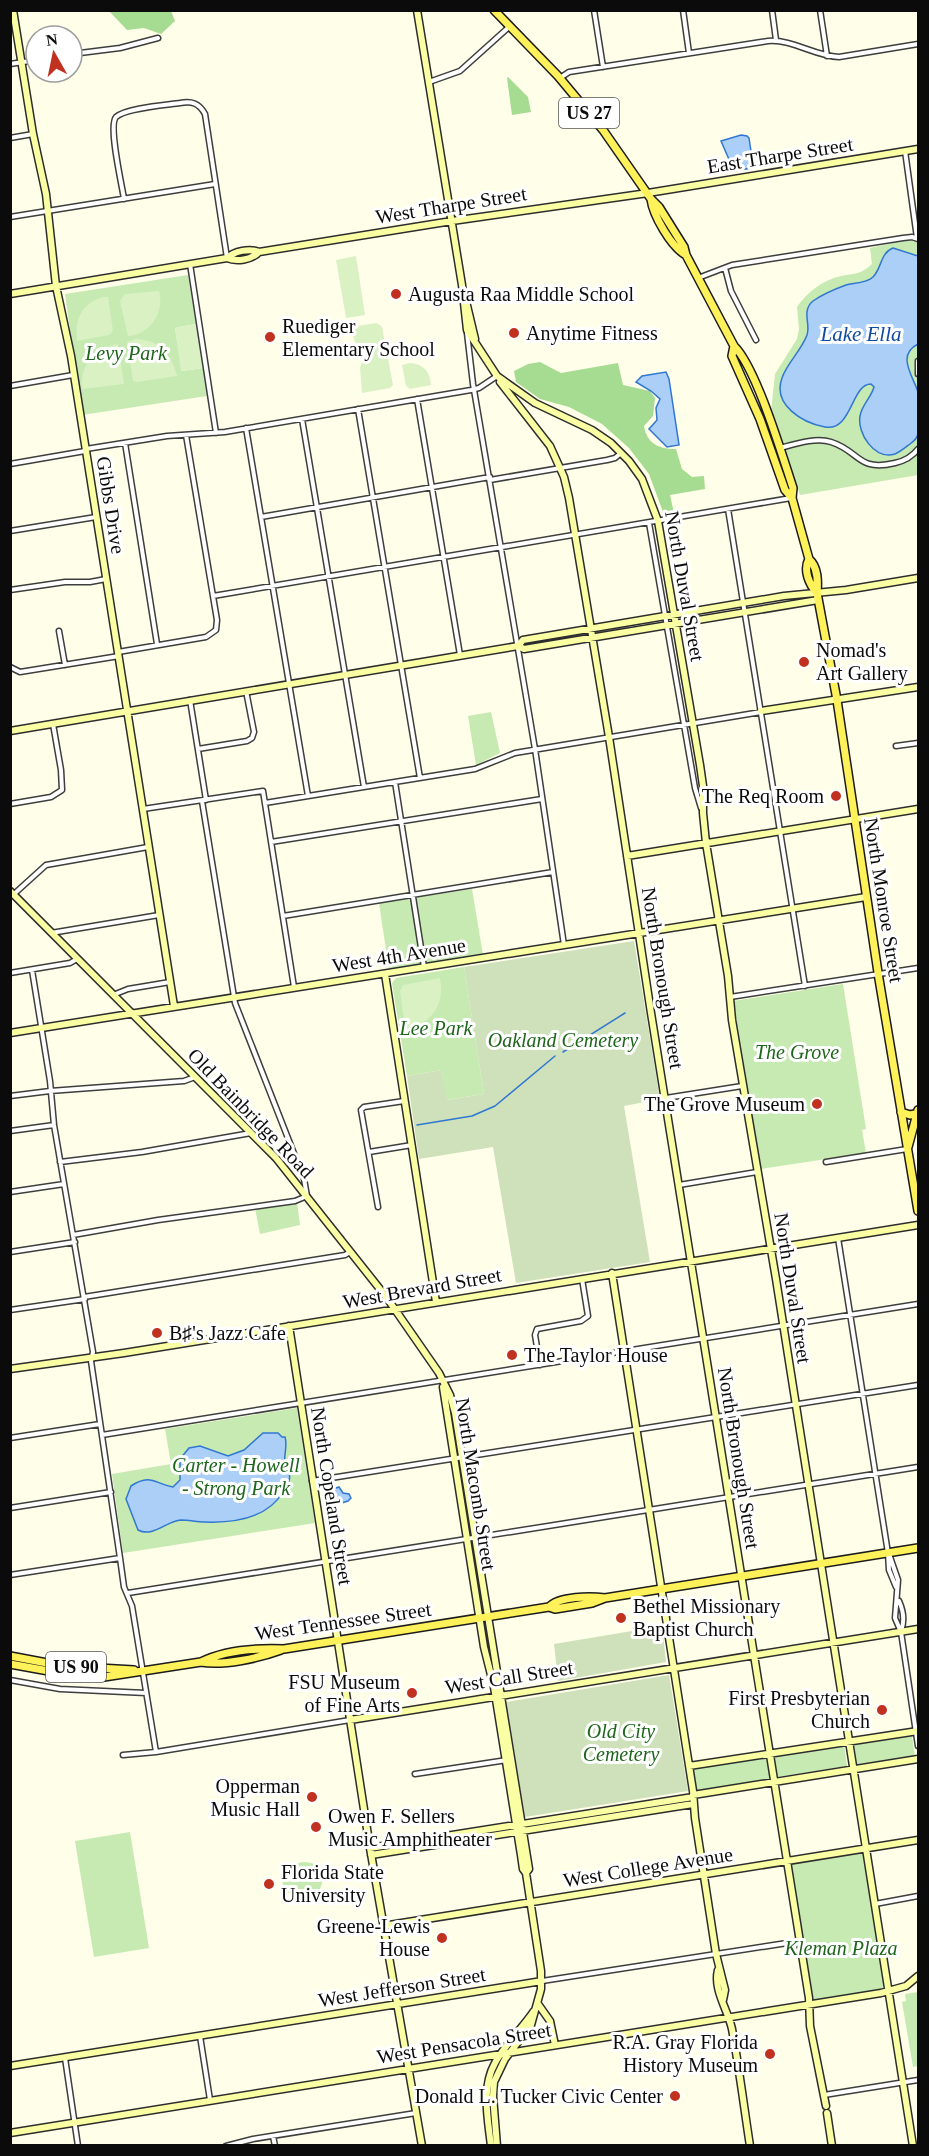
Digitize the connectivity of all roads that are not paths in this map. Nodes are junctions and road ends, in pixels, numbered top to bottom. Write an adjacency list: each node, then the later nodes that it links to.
1 (13, 10): 15 (street, Gibbs Drive)
2 (417, 10): 20 (street)
3 (494, 10): 8 (main road, North Monroe Street / US 27)
4 (594, 10): 18 (street)
5 (683, 10): 13 (street)
6 (772, 10): 10 (street)
7 (820, 10): 14 (street)
8 (510, 26): 19 (main road, North Monroe Street / US 27); 20 (street)
9 (158, 38): 12 (street)
10 (776, 40): 13 (street); 14 (street)
11 (918, 44): 14 (street)
12 (84, 52)
13 (689, 53): 18 (street)
14 (827, 56)
15 (21, 62): 16 (street); 17 (street); 21 (street, Gibbs Drive)
16 (24, 62)
17 (10, 63)
18 (603, 67): 19 (street)
19 (559, 78): 26 (main road, North Monroe Street / US 27)
20 (429, 82): 30 (street)
21 (33, 134): 22 (street); 28 (street, Gibbs Drive)
22 (10, 138)
23 (918, 149): 24 (street, East Tharpe Street)
24 (905, 152): 26 (street, East Tharpe Street); 31 (street)
25 (215, 184): 27 (street); 27 (street); 32 (street)
26 (650, 196): 30 (street, West Tharpe Street); 35 (main road, North Monroe Street / US 27)
27 (124, 199): 28 (street)
28 (47, 211): 29 (street); 37 (street, Gibbs Drive)
29 (10, 217)
30 (452, 221): 32 (street, West Tharpe Street); 36 (street)
31 (918, 239): 34 (street)
32 (227, 258): 33 (street, West Tharpe Street)
33 (190, 264): 37 (street, West Tharpe Street); 53 (street)
34 (725, 267): 35 (street); 40 (street)
35 (698, 278): 42 (main road, North Monroe Street / US 27)
36 (462, 285): 39 (street); 41 (street)
37 (56, 286): 38 (street, West Tharpe Street); 45 (street, Gibbs Drive)
38 (10, 294)
39 (467, 330): 41 (street, North Duval Street); 48 (street)
40 (756, 340)
41 (476, 343): 46 (street, North Duval Street)
42 (734, 346): 56 (main road, North Monroe Street / US 27); 57 (main road, North Monroe Street / US 27)
43 (918, 361): 44 (street)
44 (918, 374)
45 (74, 375): 47 (street); 59 (street, Gibbs Drive)
46 (497, 376): 48 (street); 60 (street, North Duval Street); 62 (street, North Bronough Street)
47 (10, 386)
48 (475, 389): 49 (street); 63 (street)
49 (417, 399): 50 (street); 64 (street)
50 (358, 409): 51 (street); 65 (street)
51 (302, 419): 52 (street); 67 (street)
52 (246, 428): 53 (street); 70 (street)
53 (216, 433): 54 (street)
54 (186, 435): 55 (street); 83 (street)
55 (125, 443): 59 (street); 98 (street)
56 (780, 448): 57 (main road); 58 (street); 66 (main road, North Monroe Street / US 27)
57 (771, 449): 66 (main road, North Monroe Street / US 27)
58 (918, 449)
59 (86, 450): 61 (street); 69 (street, Gibbs Drive)
60 (621, 452): 62 (street); 71 (street, North Duval Street)
61 (10, 464)
62 (560, 468): 63 (street); 74 (street, North Bronough Street)
63 (490, 478): 64 (street); 75 (street)
64 (432, 487): 65 (street); 76 (street)
65 (373, 498): 67 (street); 77 (street)
66 (792, 498): 68 (street); 85 (main road, North Monroe Street / US 27)
67 (317, 507): 70 (street); 78 (street)
68 (728, 509): 71 (street); 86 (street)
69 (97, 517): 73 (street); 80 (street, Gibbs Drive)
70 (261, 517): 81 (street)
71 (658, 521): 72 (street); 89 (street, North Duval Street)
72 (649, 523): 74 (street); 90 (street, North Duval Street)
73 (10, 531)
74 (575, 535): 75 (street); 94 (street, North Bronough Street)
75 (502, 547): 76 (street); 99 (street)
76 (444, 557): 77 (street); 101 (street)
77 (384, 567): 78 (street); 103 (street)
78 (328, 576): 81 (street); 105 (street)
79 (918, 578): 85 (street)
80 (106, 579): 82 (street); 100 (street, Gibbs Drive)
81 (273, 586): 83 (street); 106 (street)
82 (10, 590)
83 (213, 596): 98 (street)
84 (784, 596): 85 (street); 86 (street); 87 (street)
85 (817, 596): 87 (street); 110 (main road, North Monroe Street / US 27)
86 (743, 603): 88 (street); 89 (street)
87 (786, 605): 88 (street)
88 (745, 613): 92 (street); 112 (street)
89 (674, 615): 90 (street); 92 (street, North Duval Street)
90 (665, 617): 91 (street); 93 (street, North Duval Street)
91 (621, 624): 94 (street); 96 (street)
92 (676, 625): 93 (street); 113 (street, North Duval Street)
93 (667, 626): 96 (street); 115 (street, North Duval Street)
94 (591, 629): 97 (street, North Bronough Street); 99 (street)
95 (59, 631): 102 (street)
96 (622, 633): 97 (street)
97 (592, 638): 99 (street); 117 (street, North Bronough Street)
98 (157, 645): 100 (street)
99 (518, 646): 101 (street); 121 (street)
100 (118, 654): 102 (street); 111 (street, Gibbs Drive)
101 (460, 655): 103 (street)
102 (64, 665): 104 (street)
103 (401, 665): 105 (street); 122 (street)
104 (10, 667)
105 (345, 674): 106 (street); 124 (street)
106 (289, 683): 108 (street); 125 (street)
107 (918, 687): 110 (street)
108 (246, 690): 109 (street); 120 (street)
109 (189, 700): 111 (street); 120 (street)
110 (837, 700): 112 (street); 133 (main road, North Monroe Street / US 27)
111 (128, 711): 114 (street); 130 (street, Gibbs Drive)
112 (761, 711): 113 (street); 135 (street)
113 (693, 723): 115 (street); 132 (street, North Duval Street)
114 (53, 724): 116 (street); 129 (street)
115 (683, 725): 117 (street); 132 (street, North Duval Street)
116 (10, 731)
117 (609, 737): 121 (street); 139 (street, North Bronough Street)
118 (918, 743): 119 (street)
119 (896, 746)
120 (198, 749): 127 (street)
121 (535, 749): 122 (street); 126 (street)
122 (420, 778): 123 (street)
123 (395, 782): 124 (street); 134 (street)
124 (363, 787): 125 (street)
125 (308, 796): 128 (street)
126 (542, 799): 134 (street); 140 (street)
127 (204, 800): 128 (street); 130 (street); 162 (street)
128 (265, 803): 136 (street)
129 (10, 804)
130 (143, 809): 138 (street, Gibbs Drive)
131 (918, 809): 133 (street)
132 (703, 813): 137 (street, North Duval Street)
133 (855, 820): 135 (street); 143 (main road, North Monroe Street / US 27)
134 (401, 821): 136 (street); 141 (street)
135 (780, 832): 137 (street); 144 (street)
136 (271, 842): 146 (street)
137 (706, 843): 139 (street); 147 (street, North Duval Street)
138 (149, 847): 142 (street); 145 (street, Gibbs Drive)
139 (627, 856): 149 (street, North Bronough Street)
140 (553, 872): 141 (street); 150 (street)
141 (413, 895): 146 (street); 152 (street)
142 (13, 896): 148 (street, Old Bainbridge Road)
143 (866, 897): 144 (street, West 4th Avenue); 157 (main road, North Monroe Street / US 27)
144 (793, 909): 147 (street, West 4th Avenue); 159 (street)
145 (160, 915): 148 (street); 158 (street, Gibbs Drive)
146 (283, 916): 160 (street)
147 (718, 921): 149 (street, West 4th Avenue); 163 (street, North Duval Street)
148 (51, 933): 151 (street, Old Bainbridge Road)
149 (639, 933): 150 (street, West 4th Avenue); 172 (street, North Bronough Street)
150 (564, 946): 152 (street, West 4th Avenue)
151 (78, 959): 154 (street); 161 (street, Old Bainbridge Road)
152 (424, 968): 156 (street, West 4th Avenue)
153 (918, 968): 157 (street)
154 (32, 970): 155 (street); 166 (street)
155 (10, 973)
156 (385, 974): 160 (street, West 4th Avenue); 173 (street)
157 (878, 974): 159 (street); 175 (main road, North Monroe Street / US 27)
158 (170, 982): 161 (street); 164 (street, Gibbs Drive)
159 (805, 986): 163 (street)
160 (294, 987): 162 (street, West 4th Avenue)
161 (113, 995): 165 (street, Old Bainbridge Road)
162 (233, 997): 164 (street, West 4th Avenue); 189 (street)
163 (729, 997): 169 (street, North Duval Street)
164 (174, 1006): 165 (street, West 4th Avenue)
165 (131, 1014): 166 (street, West 4th Avenue); 168 (street, Old Bainbridge Road)
166 (40, 1028): 167 (street, West 4th Avenue); 170 (street)
167 (10, 1033)
168 (195, 1077): 170 (street); 178 (street, Old Bainbridge Road)
169 (743, 1086): 172 (street); 185 (street, North Duval Street)
170 (50, 1091): 171 (street); 176 (street)
171 (10, 1096)
172 (666, 1098): 187 (street, North Bronough Street)
173 (405, 1101): 180 (street); 182 (street)
174 (917, 1111): 175 (main road); 179 (main road); 181 (main road)
175 (901, 1112): 179 (main road, North Monroe Street / US 27)
176 (54, 1125): 177 (street); 183 (street)
177 (10, 1131)
178 (251, 1133): 183 (street); 189 (street, Old Bainbridge Road)
179 (905, 1134): 181 (main road, North Monroe Street / US 27)
180 (412, 1145): 182 (street); 203 (street)
181 (907, 1149): 184 (street); 191 (main road, North Monroe Street / US 27)
182 (369, 1152): 190 (street)
183 (60, 1162): 186 (street)
184 (826, 1162)
185 (757, 1172): 187 (street); 196 (street, North Duval Street)
186 (64, 1184): 188 (street); 193 (street)
187 (679, 1185): 199 (street, North Bronough Street)
188 (10, 1192)
189 (307, 1196): 193 (street); 198 (street, Old Bainbridge Road)
190 (378, 1207)
191 (918, 1211)
192 (918, 1225): 194 (street, West Brevard Street)
193 (73, 1235): 195 (street)
194 (838, 1237): 196 (street, West Brevard Street); 207 (street)
195 (75, 1242): 197 (street); 202 (street)
196 (770, 1248): 199 (street, West Brevard Street); 208 (street, North Duval Street)
197 (10, 1252)
198 (351, 1252): 202 (street); 205 (street, Old Bainbridge Road)
199 (691, 1260): 200 (street, West Brevard Street); 210 (street, North Bronough Street)
200 (612, 1273): 201 (street, West Brevard Street); 211 (street)
201 (582, 1278): 203 (street, West Brevard Street); 213 (street)
202 (84, 1298): 206 (street); 212 (street)
203 (436, 1302): 205 (street, West Brevard Street)
204 (918, 1304): 207 (street)
205 (394, 1309): 209 (street, West Brevard Street); 215 (street, Old Bainbridge Road)
206 (10, 1311)
207 (850, 1315): 208 (street); 217 (street)
208 (783, 1325): 210 (street); 219 (street, North Duval Street)
209 (290, 1326): 212 (street, West Brevard Street); 218 (street, North Copeland Street)
210 (704, 1338): 211 (street); 220 (street, North Bronough Street)
211 (624, 1351): 213 (street); 222 (street)
212 (92, 1357): 214 (street, West Brevard Street); 221 (street)
213 (540, 1365): 215 (street)
214 (10, 1370)
215 (442, 1380): 218 (street); 225 (street, North Macomb Street)
216 (918, 1385): 217 (street)
217 (863, 1394): 219 (street); 227 (street)
218 (301, 1403): 223 (street); 228 (street, North Copeland Street)
219 (795, 1405): 220 (street); 229 (street, North Duval Street)
220 (716, 1417): 222 (street); 231 (street, North Bronough Street)
221 (100, 1424): 223 (street); 224 (street)
222 (636, 1429): 225 (street); 233 (street)
223 (102, 1435): 230 (street)
224 (10, 1438)
225 (458, 1457): 228 (street); 234 (street, North Macomb Street)
226 (918, 1467): 227 (street)
227 (875, 1473): 229 (street); 236 (street)
228 (312, 1481): 238 (street, North Copeland Street)
229 (808, 1484): 231 (street); 239 (street, North Duval Street)
230 (111, 1492): 232 (street); 237 (street)
231 (728, 1497): 233 (street); 241 (street, North Bronough Street)
232 (10, 1508)
233 (649, 1509): 234 (street); 242 (street)
234 (471, 1537): 238 (street); 245 (street, North Macomb Street)
235 (918, 1548): 236 (main road, US 90)
236 (888, 1553): 239 (main road, West Tennessee Street / US 90); 244 (street)
237 (120, 1558): 240 (street); 243 (street)
238 (325, 1561): 243 (street); 248 (street, North Copeland Street)
239 (821, 1563): 241 (main road, West Tennessee Street / US 90); 249 (street, North Duval Street)
240 (10, 1575)
241 (741, 1576): 242 (main road, West Tennessee Street / US 90); 250 (street, North Bronough Street)
242 (661, 1589): 245 (main road, West Tennessee Street / US 90); 253 (street)
243 (128, 1593): 254 (street)
244 (898, 1599): 247 (street); 247 (street)
245 (484, 1617): 248 (main road, West Tennessee Street / US 90); 257 (street, North Macomb Street)
246 (918, 1629): 247 (street, West Call Street)
247 (901, 1632): 249 (street, West Call Street); 259 (street)
248 (338, 1640): 254 (main road, West Tennessee Street / US 90); 258 (street, North Copeland Street)
249 (833, 1643): 250 (street, West Call Street); 260 (street, North Duval Street)
250 (754, 1655): 253 (street, West Call Street); 263 (street, North Bronough Street)
251 (10, 1656): 254 (main road, West Tennessee Street / US 90)
252 (10, 1664): 254 (main road, West Tennessee Street / US 90)
253 (674, 1668): 257 (street, West Call Street); 267 (street)
254 (143, 1671): 256 (street)
255 (10, 1680): 256 (street)
256 (146, 1693): 262 (street)
257 (498, 1695): 258 (street, West Call Street); 266 (street, North Macomb Street)
258 (350, 1720): 262 (street, West Call Street); 275 (street, North Copeland Street)
259 (917, 1731): 260 (street); 261 (street)
260 (849, 1742): 263 (street); 268 (street, North Duval Street)
261 (918, 1746)
262 (156, 1752): 264 (street, West Call Street)
263 (770, 1754): 267 (street); 270 (street, North Bronough Street)
264 (123, 1755)
265 (918, 1759): 268 (street)
266 (508, 1760): 269 (street); 272 (street, North Macomb Street)
267 (689, 1766): 271 (street)
268 (852, 1769): 270 (street); 274 (street, North Duval Street)
269 (415, 1774)
270 (774, 1782): 271 (street); 276 (street, North Bronough Street)
271 (693, 1799): 272 (street); 277 (street)
272 (519, 1828): 275 (street); 279 (street, North Macomb Street)
273 (918, 1840): 274 (street, West College Avenue)
274 (865, 1849): 276 (street, West College Avenue); 280 (street, North Duval Street)
275 (371, 1852): 281 (street, North Copeland Street)
276 (787, 1861): 277 (street, West College Avenue); 282 (street, North Bronough Street)
277 (704, 1875): 279 (street, West College Avenue); 283 (street)
278 (918, 1896): 280 (street)
279 (530, 1902): 281 (street, West College Avenue); 285 (street, North Macomb Street)
280 (874, 1904): 286 (street, North Duval Street)
281 (383, 1926): 287 (street, North Copeland Street)
282 (800, 1941): 283 (street, West Jefferson Street); 289 (street, North Bronough Street)
283 (716, 1954): 285 (street, West Jefferson Street); 290 (street)
284 (918, 1976): 286 (street, West Pensacola Street)
285 (542, 1981): 287 (street, West Jefferson Street); 288 (street, North Macomb Street)
286 (888, 1991): 289 (street, West Pensacola Street); 299 (street, North Duval Street)
287 (397, 2004): 291 (street, West Jefferson Street); 297 (street, North Copeland Street)
288 (538, 2004): 292 (street); 293 (street); 294 (street)
289 (809, 2004): 290 (street, West Pensacola Street); 300 (street, North Bronough Street)
290 (728, 2017): 292 (street, West Pensacola Street); 313 (street)
291 (200, 2036): 295 (street, West Jefferson Street); 301 (street)
292 (555, 2045): 293 (street, West Pensacola Street)
293 (509, 2052): 294 (street, West Pensacola Street); 312 (street)
294 (500, 2054): 297 (street, West Pensacola Street); 311 (street)
295 (64, 2058): 296 (street, West Jefferson Street); 303 (street)
296 (10, 2066)
297 (409, 2068): 301 (street, West Pensacola Street); 302 (street, North Copeland Street)
298 (918, 2080): 299 (street)
299 (904, 2083): 300 (street); 315 (street, North Duval Street)
300 (824, 2095): 314 (street, North Bronough Street)
301 (210, 2100): 303 (street, West Pensacola Street)
302 (417, 2113): 305 (street); 310 (street, North Copeland Street)
303 (75, 2122): 304 (street, West Pensacola Street); 307 (street)
304 (10, 2133)
305 (273, 2136): 308 (street); 309 (street)
306 (918, 2144): 315 (street)
307 (78, 2145)
308 (226, 2145)
309 (275, 2145)
310 (422, 2145)
311 (491, 2145)
312 (497, 2145)
313 (750, 2145)
314 (832, 2145)
315 (912, 2145)

